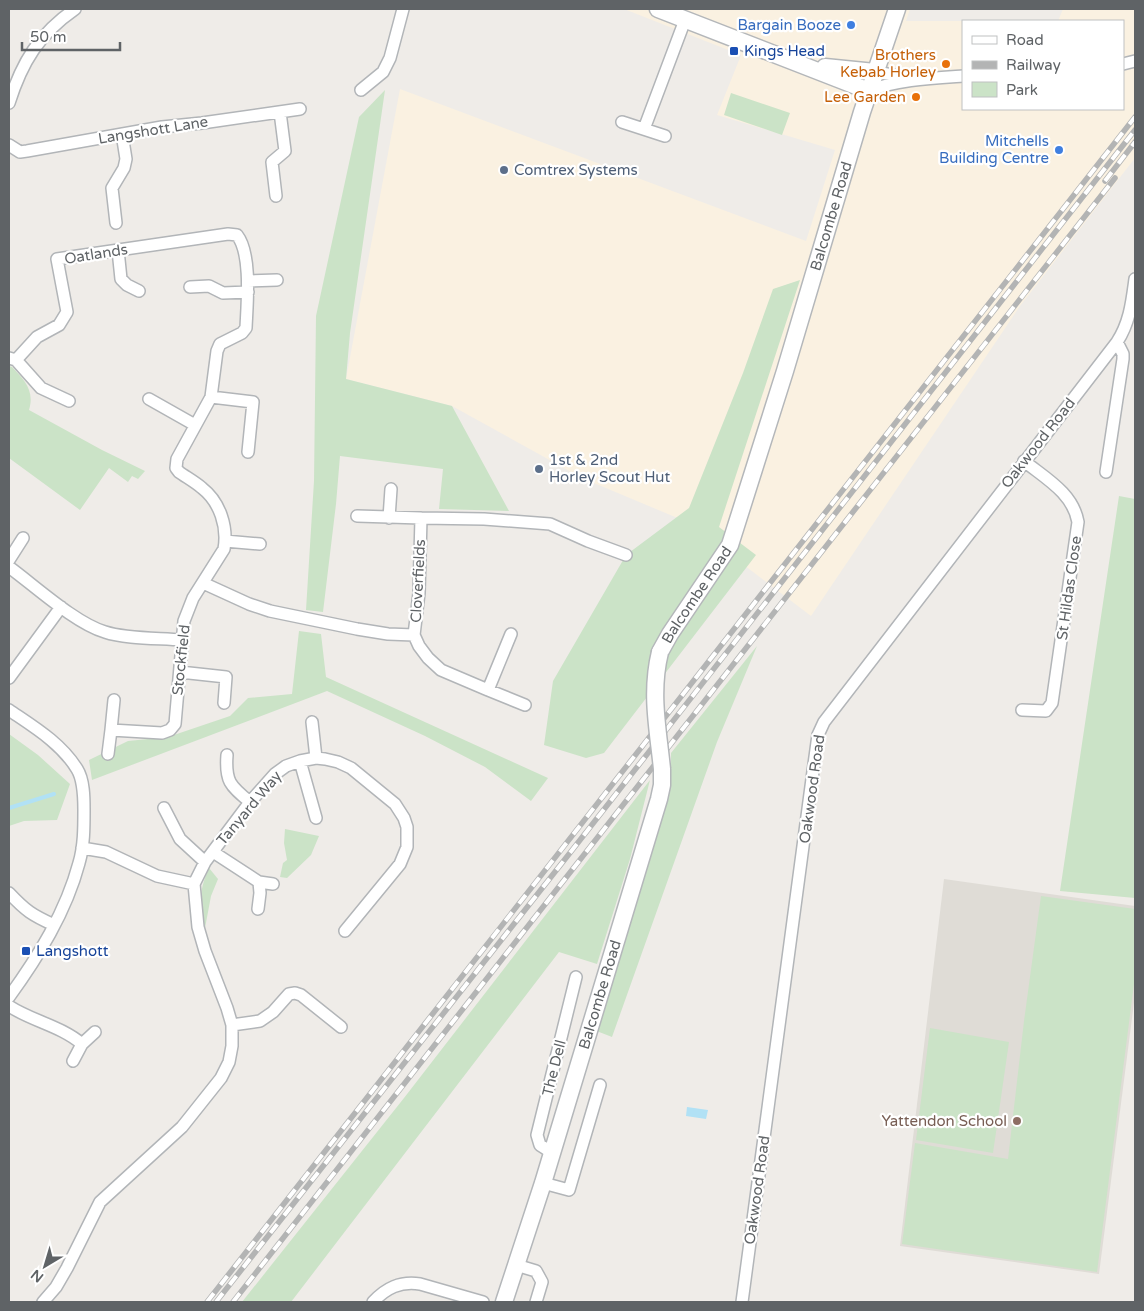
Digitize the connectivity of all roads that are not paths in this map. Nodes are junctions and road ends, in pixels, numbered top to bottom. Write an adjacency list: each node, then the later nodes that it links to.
1 (75, 9): 12 (street)
2 (403, 9): 10 (street)
3 (658, 9): 5 (main road)
4 (897, 9): 7 (main road, Balcombe Road)
5 (685, 20): 6 (main road); 16 (street)
6 (812, 68): 7 (main road); 11 (main road)
7 (875, 72): 9 (street); 11 (main road, Balcombe Road)
8 (962, 76): 9 (street)
9 (920, 80): 11 (street)
10 (362, 90)
11 (869, 91): 88 (main road, Balcombe Road, bridge)
12 (9, 103)
13 (300, 109): 14 (street, Langshott Lane)
14 (280, 112): 17 (street, Langshott Lane); 20 (street)
15 (622, 122): 16 (street)
16 (644, 129): 18 (street)
17 (122, 134): 19 (street, Langshott Lane); 21 (street)
18 (665, 136)
19 (9, 145)
20 (276, 196)
21 (116, 223)
22 (118, 250): 26 (street, Oatlands); 27 (street); 29 (street, Oatlands)
23 (1135, 279): 28 (street, Oakwood Road)
24 (277, 280): 26 (street)
25 (190, 287): 26 (street)
26 (248, 287): 30 (street)
27 (139, 291)
28 (1117, 342): 35 (street, Oakwood Road); 36 (street)
29 (13, 359): 32 (street)
30 (211, 397): 33 (street); 34 (street)
31 (149, 399): 33 (street)
32 (69, 401)
33 (195, 425): 42 (street)
34 (248, 452)
35 (1024, 461): 59 (street, St Hildas Close); 96 (street, Oakwood Road)
36 (1106, 472)
37 (391, 489): 39 (street)
38 (357, 516): 39 (street)
39 (389, 518): 40 (street)
40 (421, 518): 44 (street, Cloverfields); 50 (street, Cloverfields)
41 (23, 538): 45 (street)
42 (225, 541): 43 (street); 47 (street, Stockfield)
43 (260, 544)
44 (626, 555)
45 (9, 560)
46 (9, 567): 48 (street)
47 (203, 583): 50 (street, Cloverfields); 51 (street, Stockfield)
48 (61, 607): 51 (street); 53 (street)
49 (511, 634): 54 (street)
50 (414, 635): 54 (street)
51 (182, 640): 52 (street, Stockfield)
52 (180, 672): 56 (street); 61 (street, Stockfield)
53 (9, 678)
54 (488, 690): 57 (street)
55 (114, 700): 61 (street)
56 (224, 703)
57 (525, 705)
58 (9, 710): 69 (street)
59 (1022, 710)
60 (312, 722): 64 (street)
61 (111, 730): 62 (street)
62 (108, 754)
63 (227, 755): 66 (street)
64 (316, 758): 65 (street, Tanyard Way); 78 (street, Tanyard Way)
65 (300, 761): 66 (street, Tanyard Way); 68 (street)
66 (250, 802): 70 (street, Tanyard Way)
67 (164, 808): 71 (street)
68 (316, 818)
69 (82, 848): 73 (street); 77 (street)
70 (213, 852): 71 (street, Tanyard Way); 72 (street)
71 (205, 862): 73 (street, Tanyard Way)
72 (259, 882): 74 (street); 76 (street)
73 (194, 884): 82 (street)
74 (273, 884)
75 (9, 893): 77 (street)
76 (258, 908)
77 (54, 925): 80 (street)
78 (345, 931)
79 (576, 978): 88 (street, The Dell)
80 (9, 997)
81 (9, 1006): 85 (street)
82 (232, 1025): 83 (street); 91 (street)
83 (341, 1027)
84 (95, 1032): 85 (street)
85 (82, 1044): 86 (street)
86 (73, 1061)
87 (600, 1085): 89 (street)
88 (551, 1152): 89 (main road, Balcombe Road)
89 (543, 1183): 90 (main road, Balcombe Road)
90 (516, 1265): 94 (main road, Balcombe Road); 95 (street)
91 (43, 1302)
92 (373, 1302): 93 (street)
93 (483, 1302)
94 (504, 1302)
95 (536, 1302)
96 (742, 1302)

